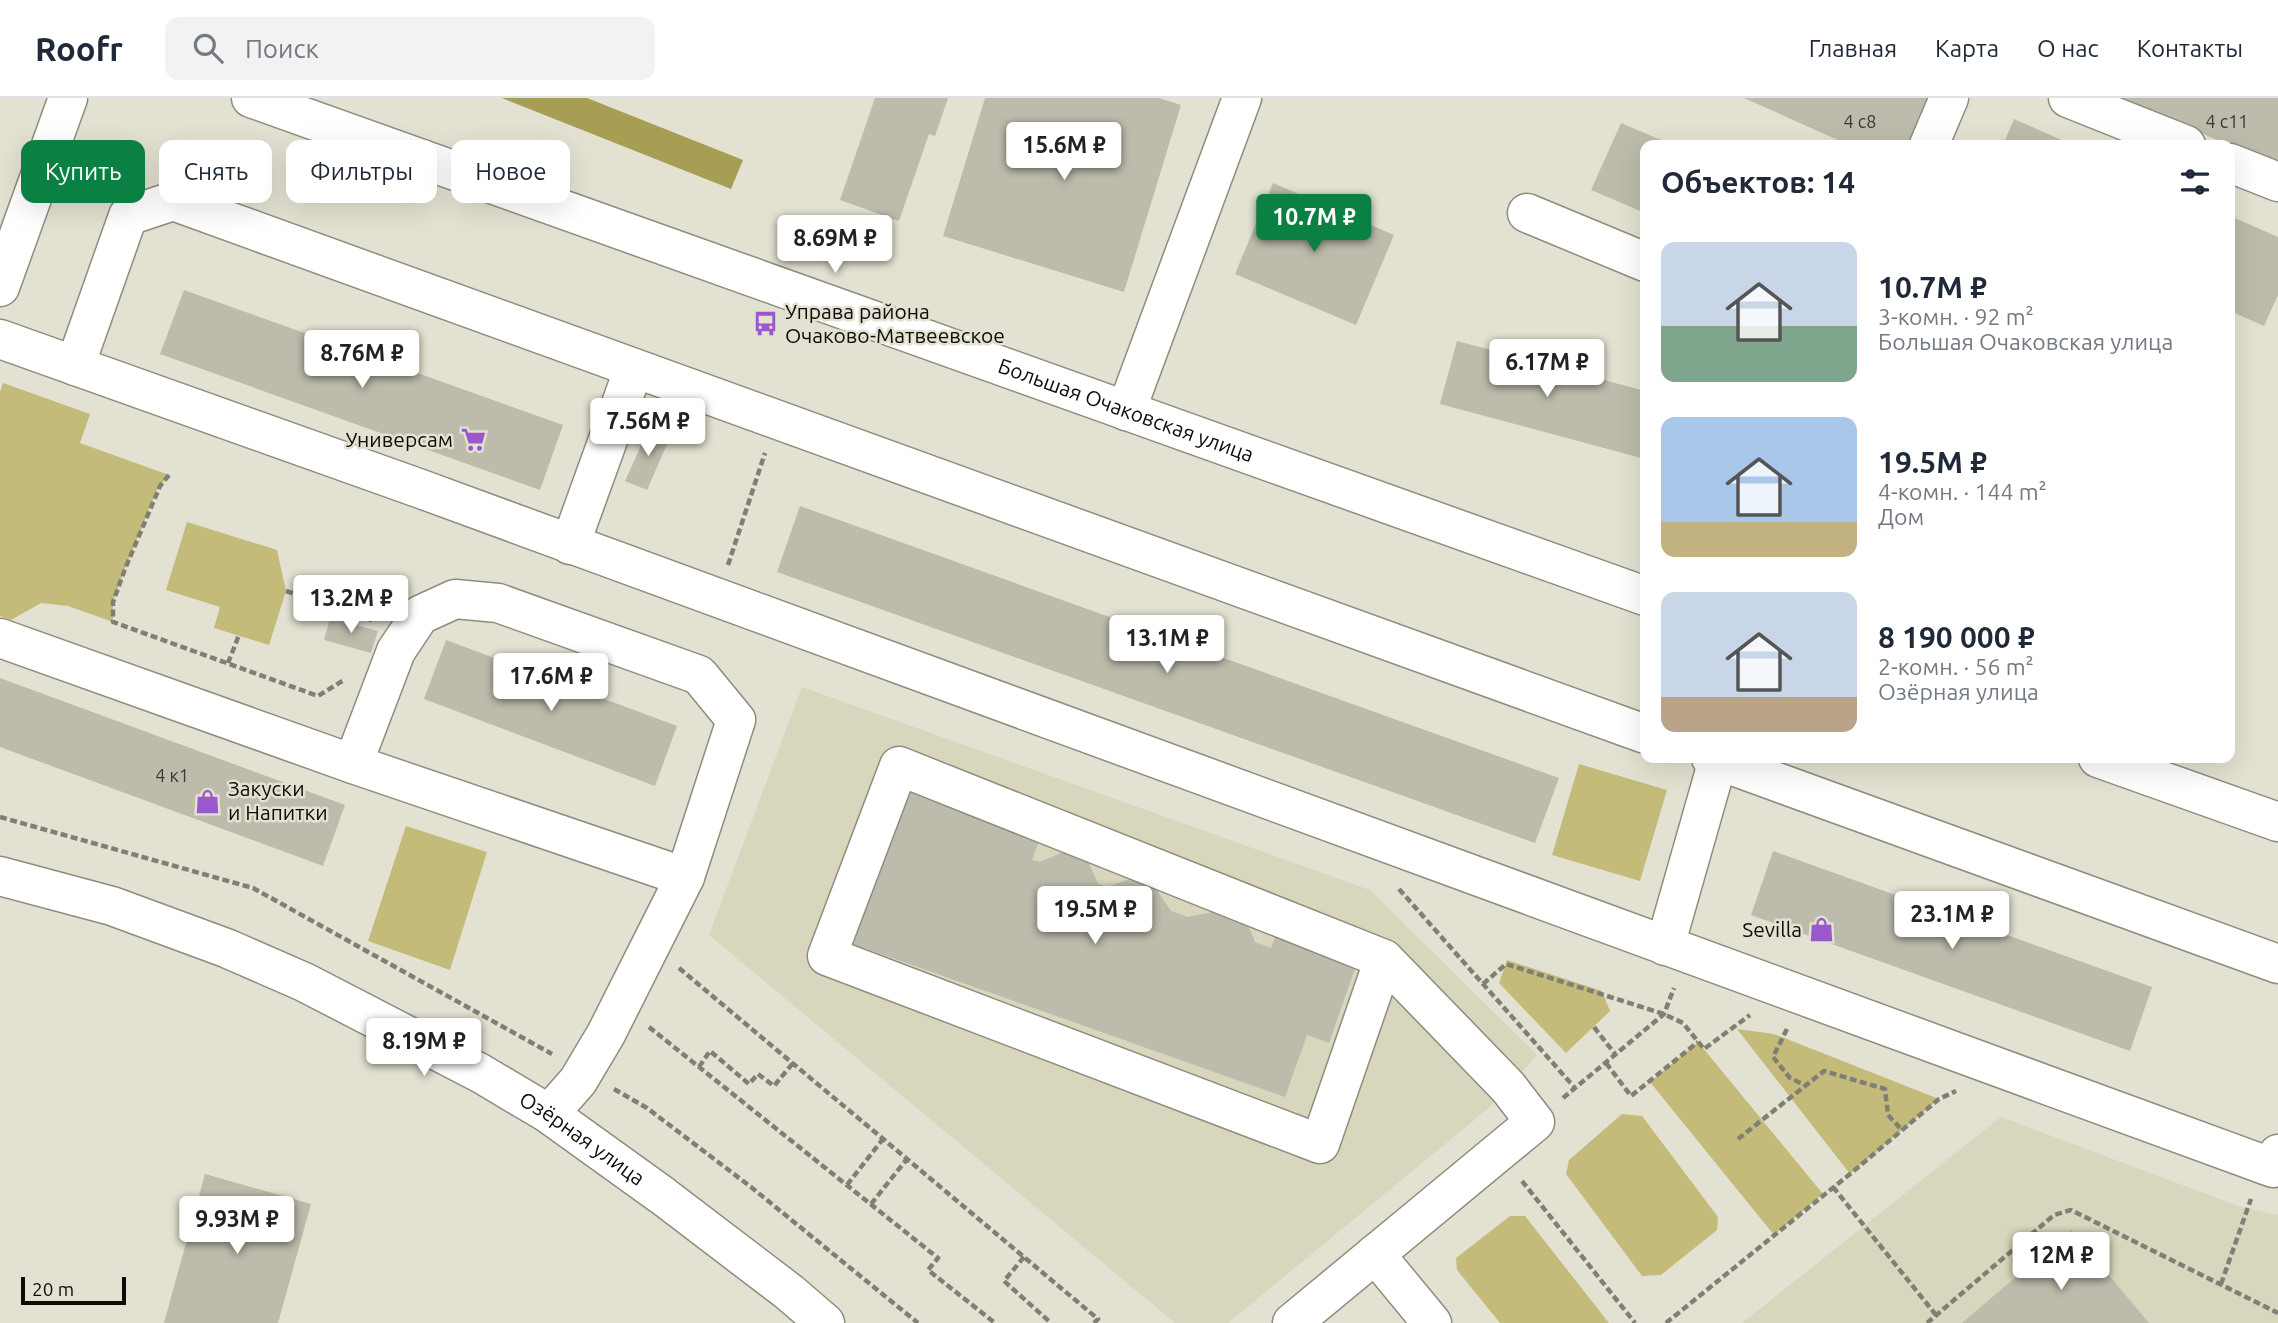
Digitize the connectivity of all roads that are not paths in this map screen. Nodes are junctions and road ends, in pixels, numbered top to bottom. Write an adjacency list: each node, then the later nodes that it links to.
1 (68, 98): 12 (street)
2 (251, 98): 16 (street, Большая Очаковская улица)
3 (1242, 98): 16 (street)
4 (1949, 98): 6 (street)
5 (2068, 98): 7 (street)
6 (1931, 140)
7 (2173, 140)
8 (2235, 165): 9 (street)
9 (2278, 182)
10 (1527, 213): 11 (street)
11 (1640, 260)
12 (0, 286)
13 (0, 339): 14 (street)
14 (75, 366): 15 (street); 17 (street)
15 (634, 368): 17 (street); 20 (street)
16 (1126, 411): 18 (street, Большая Очаковская улица)
17 (570, 545): 28 (street)
18 (1640, 594)
19 (0, 638): 24 (street)
20 (1640, 732)
21 (1713, 763): 28 (street)
22 (1725, 763): 30 (street)
23 (2112, 763): 25 (street)
24 (354, 764): 27 (street); 27 (street)
25 (2278, 822)
26 (0, 876): 31 (street, Озёрная улица)
27 (685, 877): 31 (street)
28 (1676, 950): 32 (street)
29 (1384, 959): 29 (street); 33 (street)
30 (2278, 964)
31 (549, 1114): 34 (street, Озёрная улица)
32 (2278, 1154)
33 (1375, 1254): 35 (street); 36 (street)
34 (825, 1323)
35 (1293, 1323)
36 (1432, 1323)

